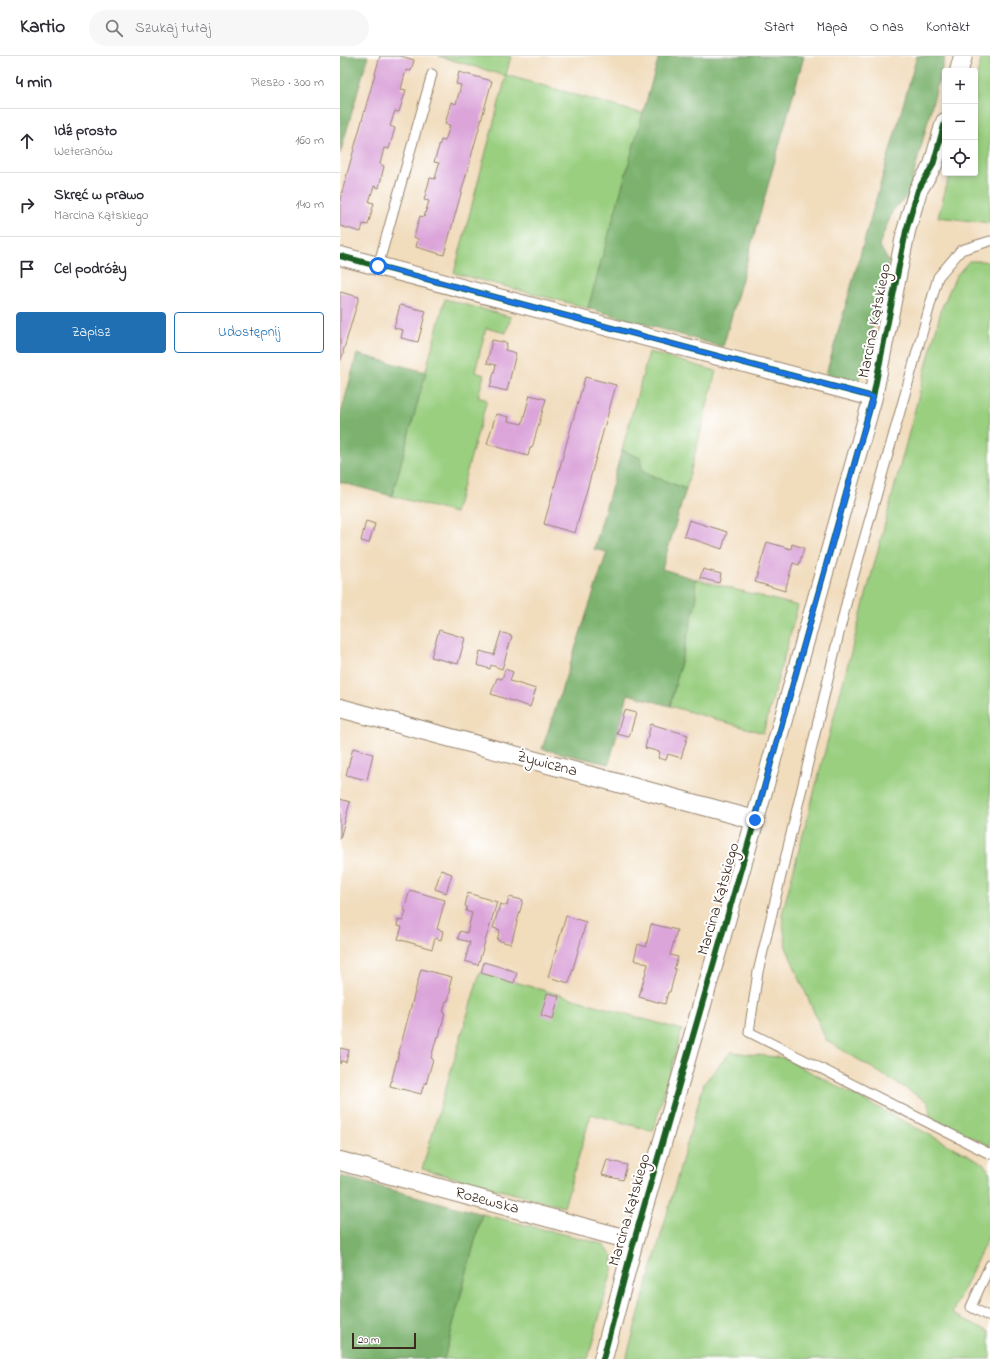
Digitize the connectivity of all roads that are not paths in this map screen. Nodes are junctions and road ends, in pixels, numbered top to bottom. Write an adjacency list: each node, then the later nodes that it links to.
1 (963, 56): 2 (street)
2 (960, 68)
3 (432, 74): 7 (lane)
4 (942, 133): 8 (street, Marcina Kątskiego)
5 (990, 241): 11 (lane)
6 (340, 256): 7 (street)
7 (378, 266): 8 (street)
8 (873, 397): 10 (street, Marcina Kątskiego)
9 (340, 708): 10 (street, Żywiczna)
10 (755, 820): 13 (street, Marcina Kątskiego)
11 (990, 1154)
12 (340, 1161): 13 (street, Rozewska)
13 (634, 1241): 16 (street, Marcina Kątskiego)
14 (990, 1264): 15 (lane)
15 (990, 1317)
16 (603, 1359)

